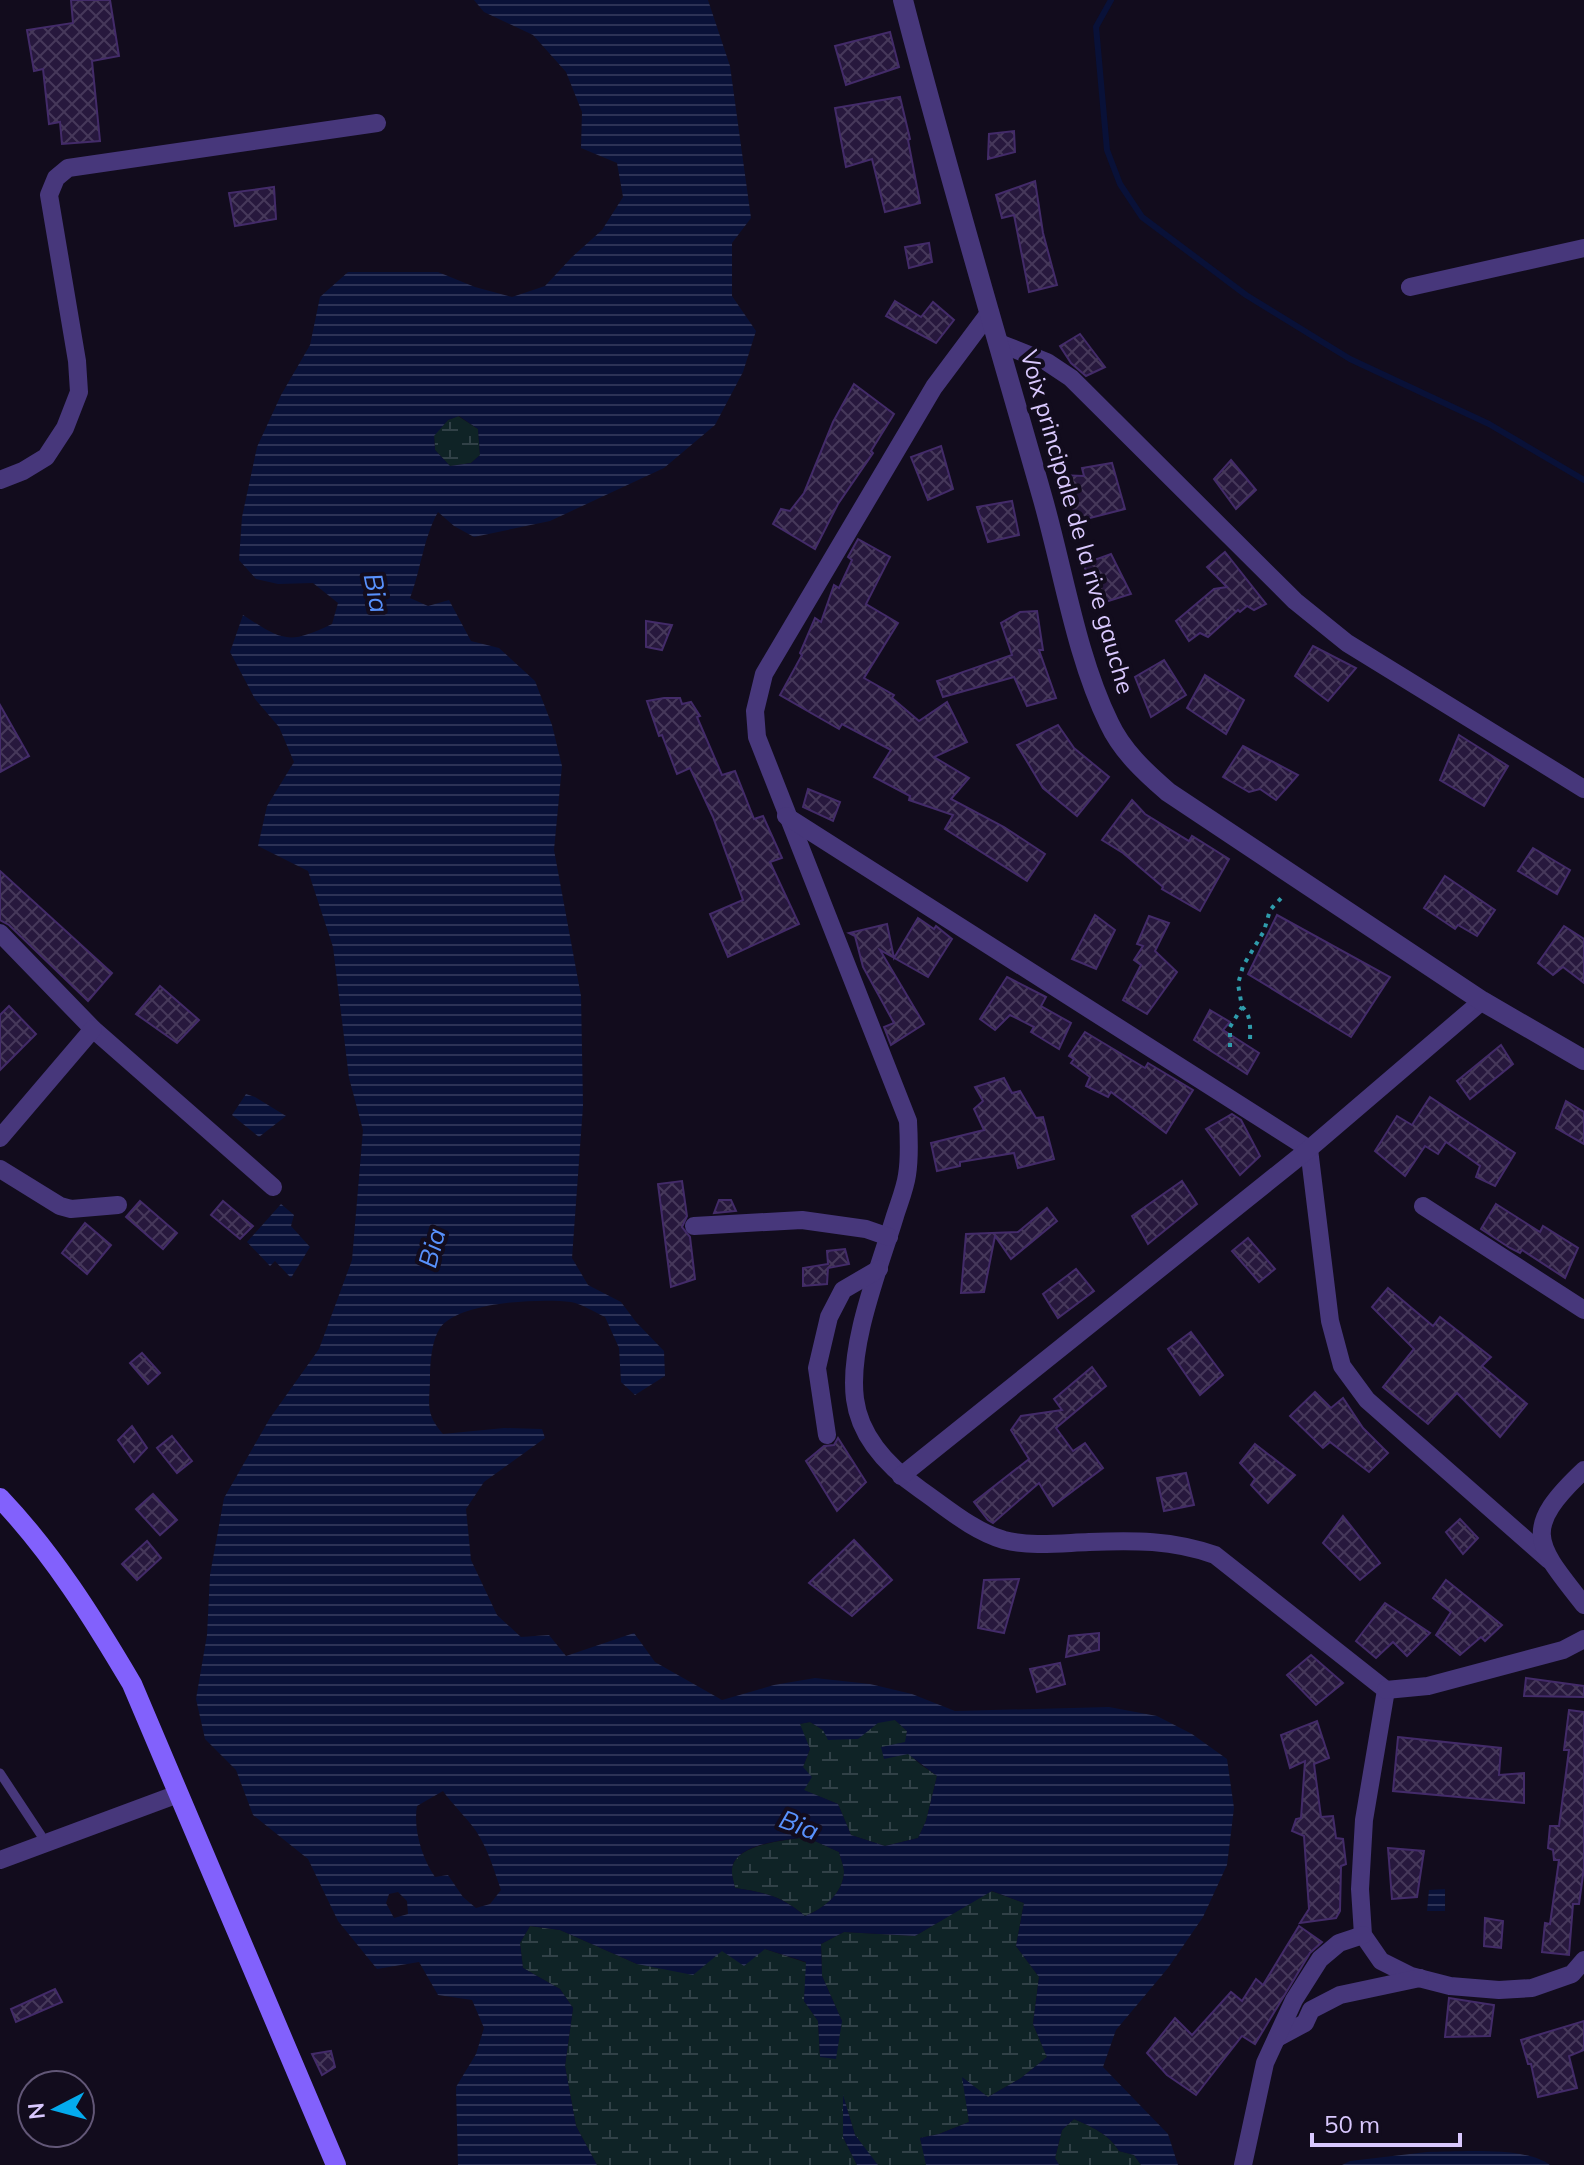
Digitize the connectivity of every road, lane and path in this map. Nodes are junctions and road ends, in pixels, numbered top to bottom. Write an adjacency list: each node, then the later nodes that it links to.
1 (903, 0): 5 (street, Voix principale de la rive gauche)
2 (377, 123): 7 (street)
3 (1584, 248): 4 (street)
4 (1410, 287)
5 (990, 312): 6 (street, Voix principale de la rive gauche); 9 (street)
6 (999, 343): 8 (street); 10 (street, Voix principale de la rive gauche)
7 (0, 480)
8 (1584, 789)
9 (786, 816): 19 (street); 25 (street)
10 (1304, 882): 12 (street, Voix principale de la rive gauche); 13 (path)
11 (0, 933): 14 (street)
12 (1482, 1001): 17 (street, Voix principale de la rive gauche); 19 (street)
13 (1242, 1007): 15 (path); 16 (path)
14 (93, 1029): 18 (street); 21 (street)
15 (1250, 1042)
16 (1230, 1047)
17 (1584, 1060)
18 (0, 1138)
19 (1309, 1149): 30 (street); 32 (street)
20 (0, 1169): 22 (street)
21 (273, 1187)
22 (118, 1205)
23 (1423, 1206): 27 (street)
24 (694, 1226): 25 (street)
25 (889, 1237): 26 (street)
26 (879, 1269): 28 (street); 30 (street)
27 (1584, 1310)
28 (827, 1435)
29 (1584, 1470): 32 (street)
30 (901, 1476): 35 (street)
31 (0, 1498): 37 (main road)
32 (1549, 1560): 33 (street)
33 (1584, 1605)
34 (1584, 1639): 35 (street)
35 (1386, 1690): 40 (street)
36 (0, 1773): 38 (lane)
37 (178, 1794): 38 (street); 45 (main road)
38 (44, 1844): 39 (street)
39 (0, 1860)
40 (1363, 1935): 42 (street); 43 (street)
41 (1584, 1960): 42 (street)
42 (1420, 1978): 43 (street)
43 (1277, 2038): 44 (street)
44 (1245, 2156)
45 (336, 2165)

